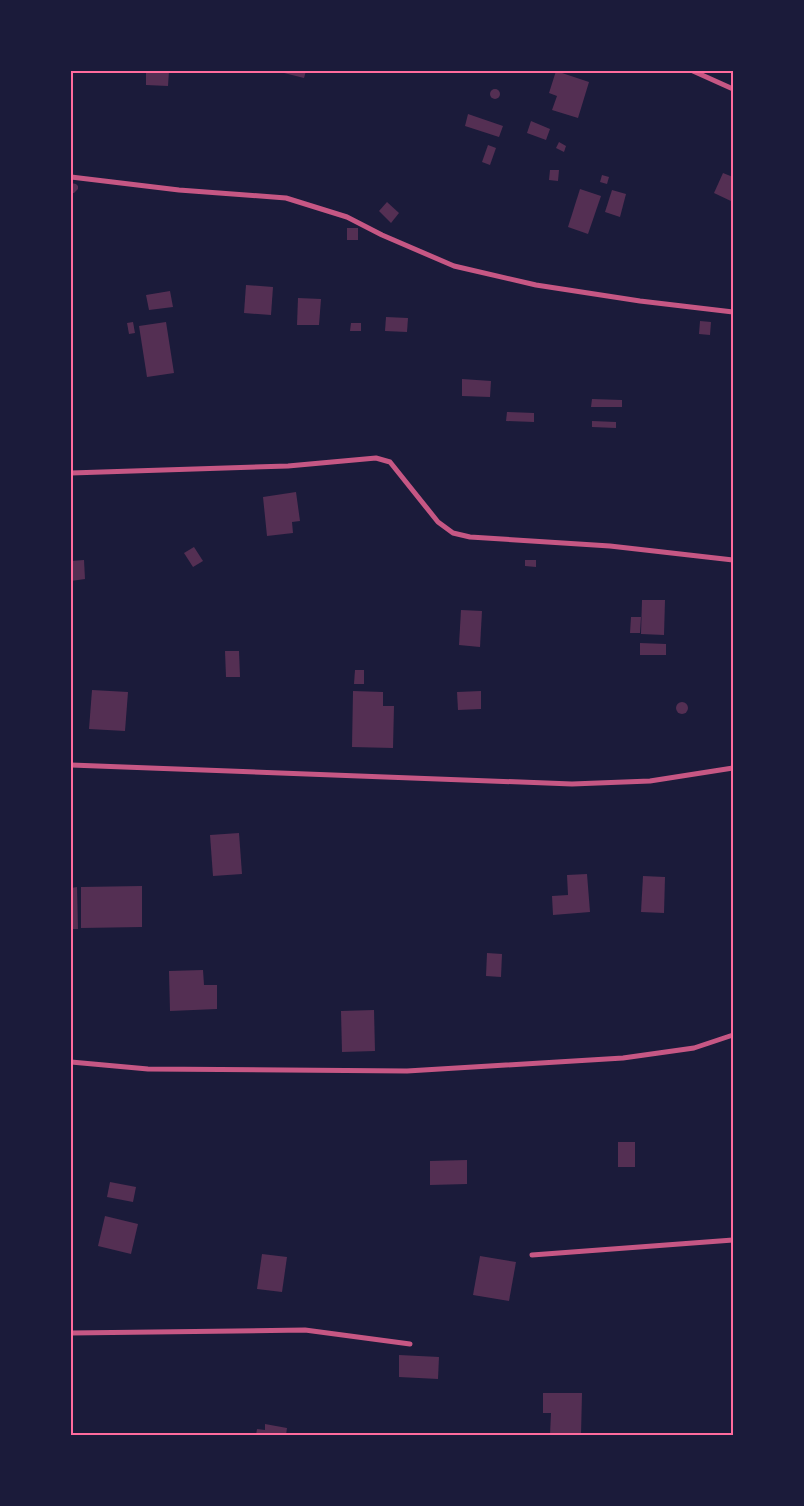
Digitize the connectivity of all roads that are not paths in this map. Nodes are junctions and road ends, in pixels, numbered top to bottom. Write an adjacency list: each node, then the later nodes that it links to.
1 (693, 71): 2 (street)
2 (733, 89)
3 (71, 177): 4 (street)
4 (733, 312)
5 (71, 473): 6 (street)
6 (733, 560)
7 (71, 764): 8 (street)
8 (733, 768)
9 (733, 1035): 10 (street)
10 (71, 1062)
11 (733, 1240): 12 (street)
12 (532, 1255)
13 (71, 1334): 14 (street)
14 (410, 1344)

